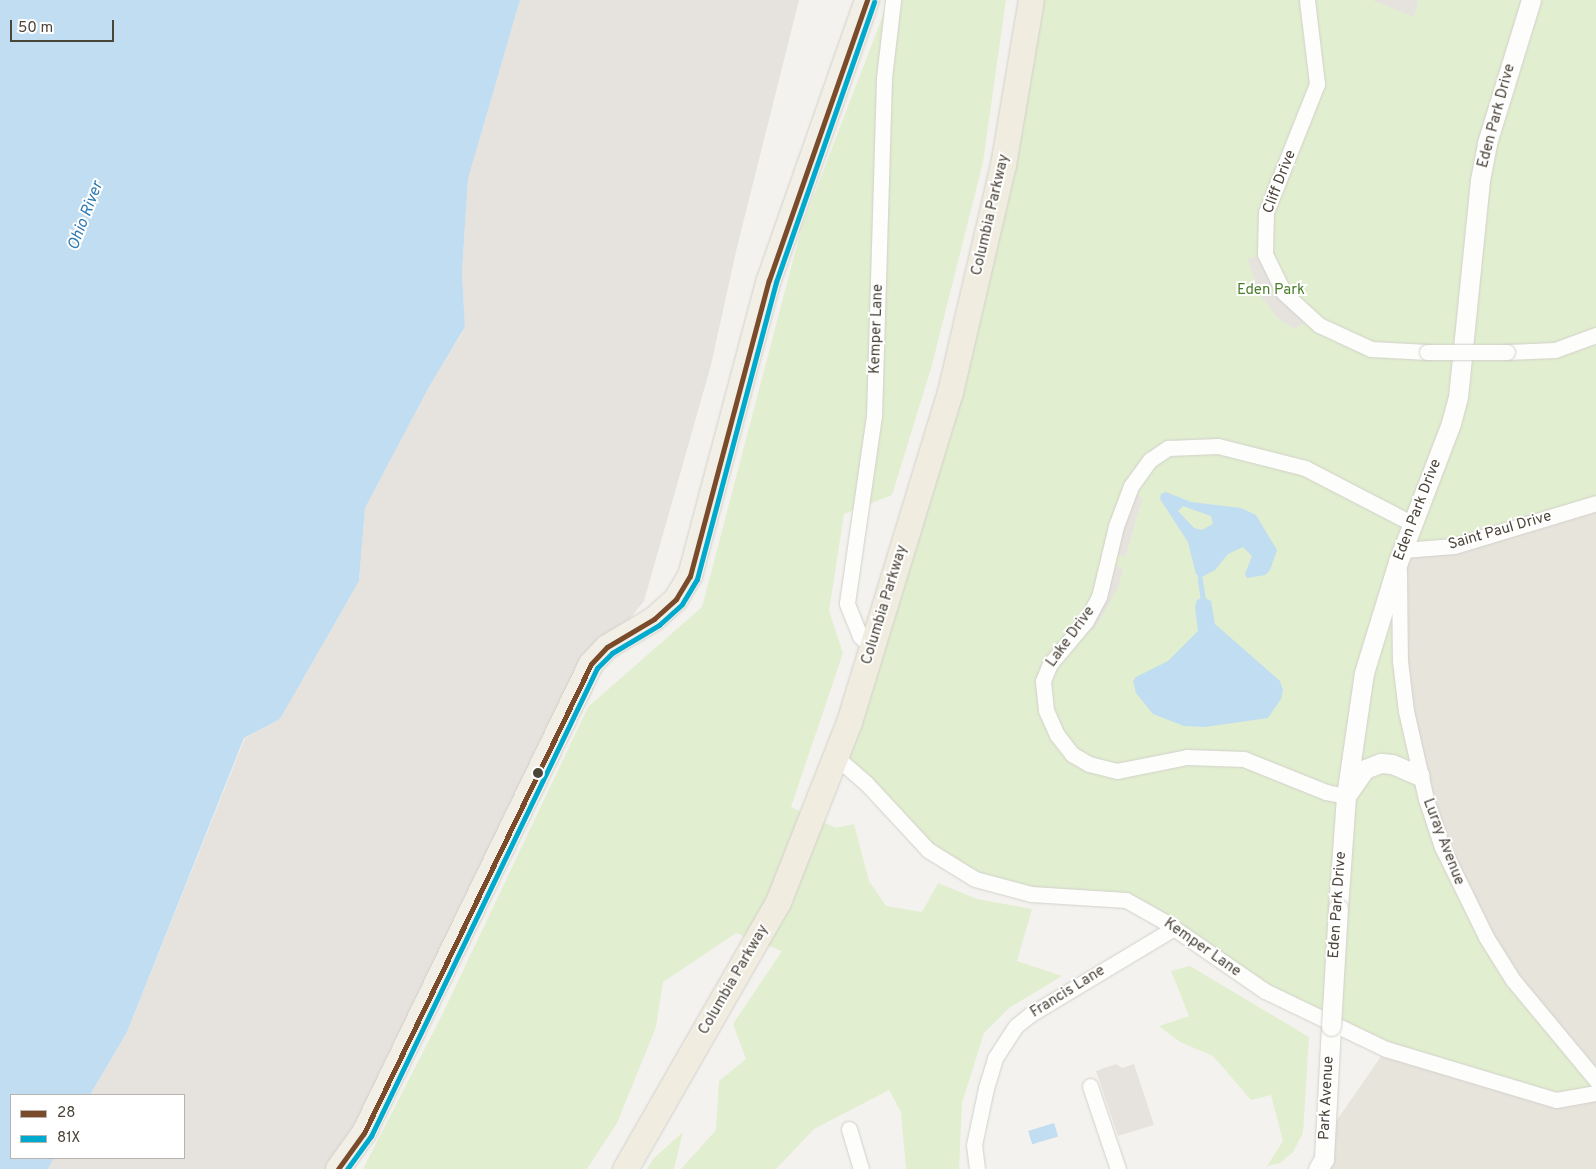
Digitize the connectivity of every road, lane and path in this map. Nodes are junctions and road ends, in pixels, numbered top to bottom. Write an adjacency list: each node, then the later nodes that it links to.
1 (867, 0): 21 (main road)
2 (893, 0): 10 (street, Kemper Lane)
3 (1031, 0): 10 (highway, Columbia Parkway)
4 (1307, 0): 6 (street, Cliff Drive, bridge)
5 (1531, 0): 8 (street, Eden Park Drive)
6 (1596, 335)
7 (1596, 503): 9 (street, Saint Paul Drive)
8 (1412, 524): 9 (street, Eden Park Drive); 13 (street, Lake Drive)
9 (1400, 556): 12 (street, Luray Avenue); 13 (street, Eden Park Drive)
10 (872, 648): 11 (highway, Columbia Parkway)
11 (836, 757): 14 (street, Kemper Lane); 22 (highway, Columbia Parkway)
12 (1420, 776): 13 (street); 16 (street, Luray Avenue)
13 (1346, 796): 15 (street, Eden Park Drive, bridge)
14 (1174, 928): 18 (street, Kemper Lane); 24 (street, Francis Lane)
15 (1331, 1026): 20 (street, Park Avenue)
16 (1596, 1080)
17 (1090, 1086): 25 (street)
18 (1596, 1093)
19 (849, 1128): 23 (street)
20 (1323, 1166)
21 (338, 1169)
22 (625, 1169)
23 (861, 1169)
24 (977, 1169)
25 (1118, 1169)

